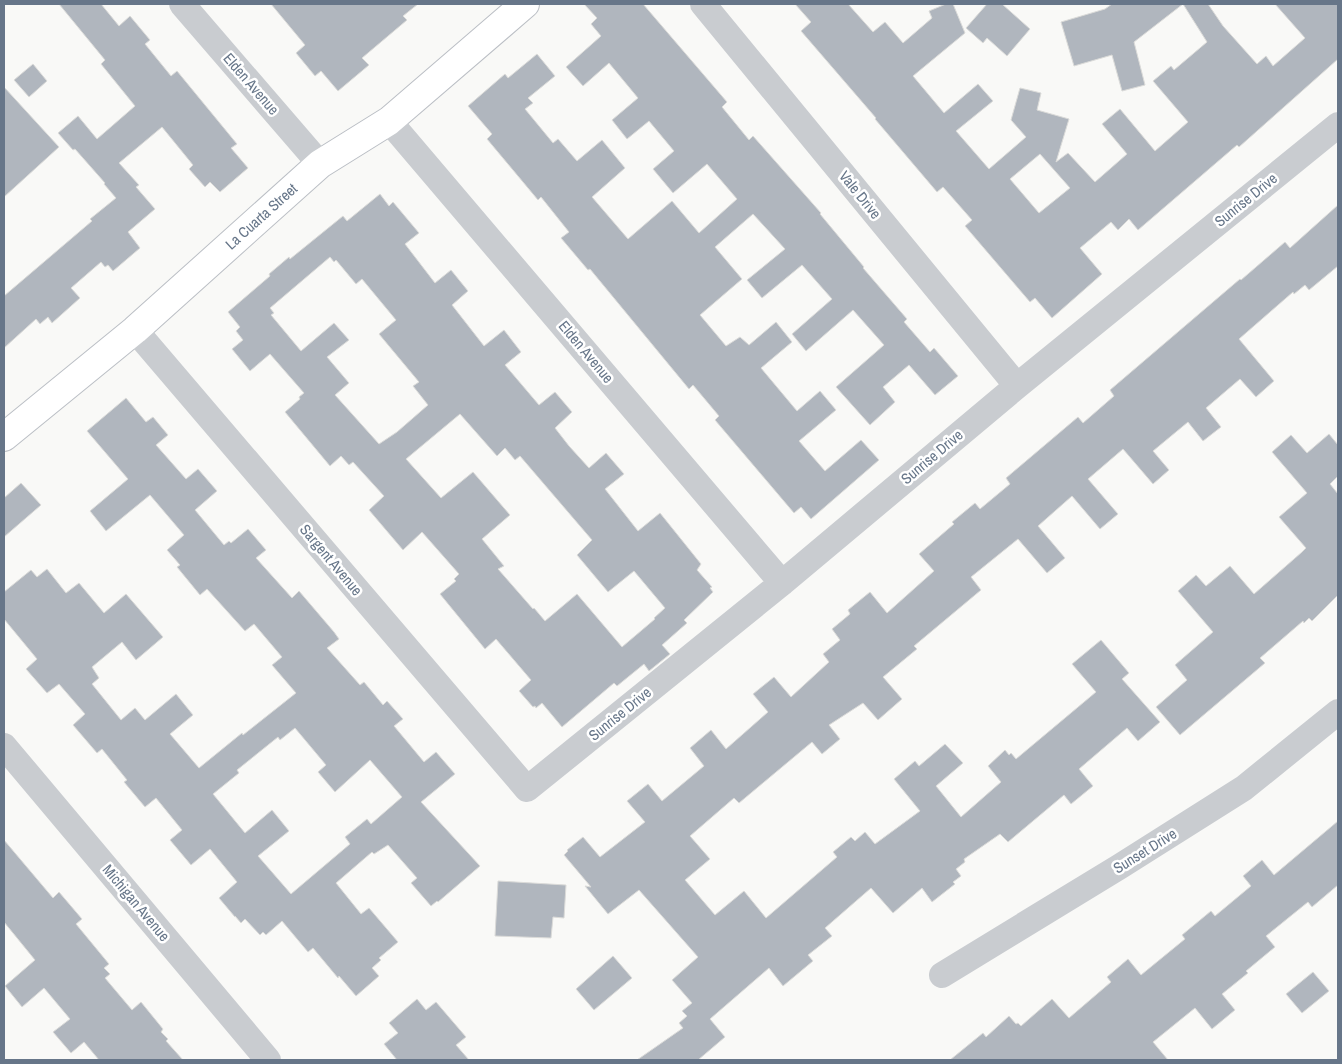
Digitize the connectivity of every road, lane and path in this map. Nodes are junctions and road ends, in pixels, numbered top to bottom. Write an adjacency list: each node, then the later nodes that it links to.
1 (182, 4): 6 (street, Elden Avenue)
2 (524, 4): 4 (street, La Cuarta Street)
3 (703, 4): 8 (street, Vale Drive)
4 (389, 121): 6 (street, La Cuarta Street); 10 (street, Elden Avenue)
5 (1338, 125): 8 (street, Sunrise Drive)
6 (320, 164): 7 (street, La Cuarta Street)
7 (135, 330): 9 (street, La Cuarta Street); 13 (street, Sargent Avenue)
8 (1017, 386): 10 (street, Sunrise Drive)
9 (4, 437)
10 (782, 583): 13 (street, Sunrise Drive)
11 (1338, 712): 14 (street, Sunset Drive)
12 (4, 746): 15 (street, Michigan Avenue)
13 (527, 789)
14 (942, 975)
15 (268, 1060)

